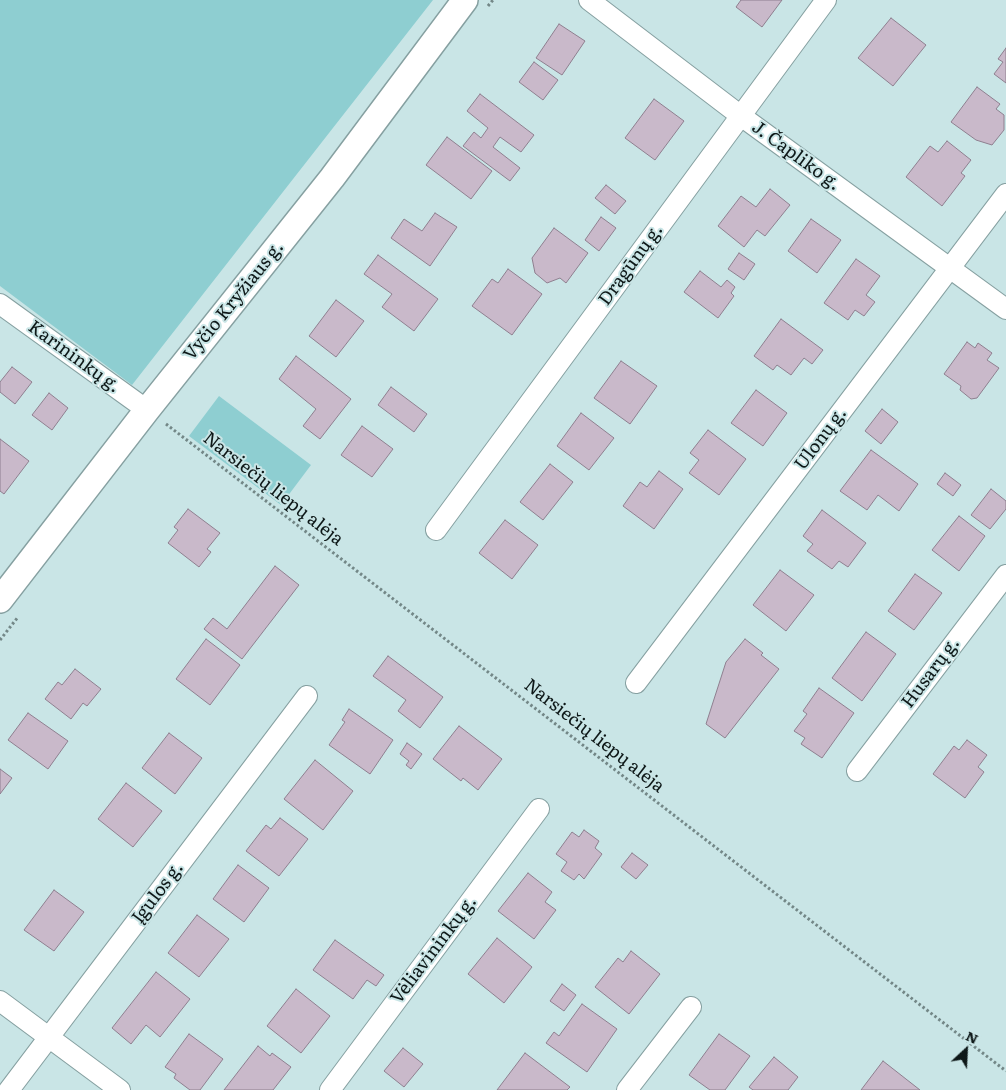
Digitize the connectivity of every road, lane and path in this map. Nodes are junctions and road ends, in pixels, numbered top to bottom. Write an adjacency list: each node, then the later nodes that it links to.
1 (465, 0): 9 (street, Vyčio Kryžiaus g.)
2 (589, 0): 4 (street, J. Čapliko g.)
3 (826, 0): 4 (street, Dragūnų g.)
4 (741, 116): 6 (street, J. Čapliko g.); 10 (street, Dragūnų g.)
5 (1006, 194): 6 (street, Ulonų g.)
6 (950, 268): 8 (street, J. Čapliko g.); 13 (street, Ulonų g.)
7 (0, 304): 9 (street, Karininkų g.)
8 (1006, 309)
9 (156, 417): 12 (street, Vyčio Kryžiaus g.); 20 (path, Narsiečių liepų alėja)
10 (436, 530)
11 (1006, 575): 15 (street, Husarų g.)
12 (0, 600)
13 (636, 683)
14 (307, 696): 19 (street, Įgulos g.)
15 (857, 771)
16 (538, 809): 23 (street, Vėliavininkų g.)
17 (0, 1001): 19 (street)
18 (691, 1007): 24 (street)
19 (49, 1036): 21 (street, Įgulos g.); 22 (street)
20 (1006, 1070)
21 (9, 1090)
22 (120, 1090)
23 (330, 1090)
24 (627, 1090)

